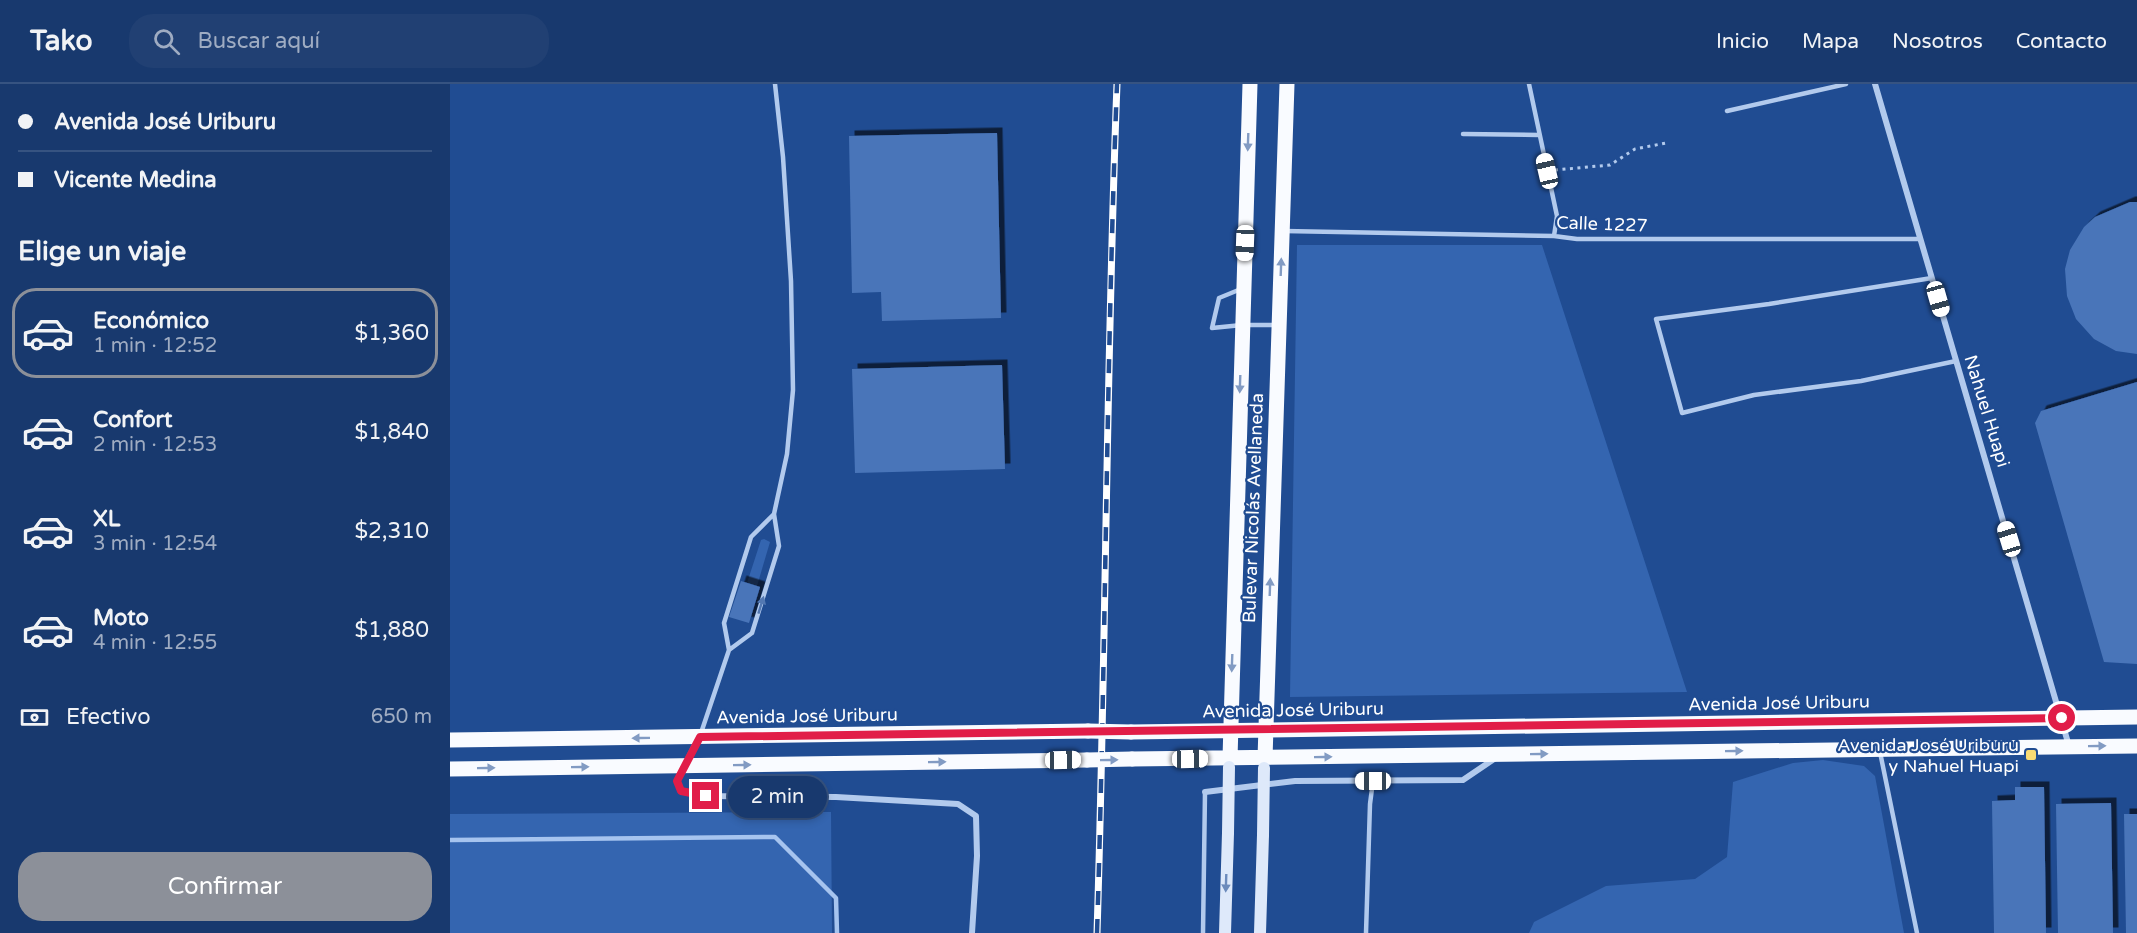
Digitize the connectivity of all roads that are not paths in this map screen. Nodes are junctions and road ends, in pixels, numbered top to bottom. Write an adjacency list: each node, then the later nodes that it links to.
1 (775, 84): 18 (lane)
2 (1250, 84): 14 (main road, Bulevar Nicolás Avellaneda, one-way to 14)
3 (1287, 84): 10 (main road, Bulevar Nicolás Avellaneda)
4 (1529, 84): 9 (lane)
5 (1846, 84): 7 (lane)
6 (1875, 84): 12 (street, Nahuel Huapi)
7 (1727, 111)
8 (1463, 134): 9 (lane)
9 (1539, 135): 11 (lane)
10 (1282, 231): 11 (lane, Calle 1227); 16 (main road, Bulevar Nicolás Avellaneda, one-way to 10)
11 (1554, 236): 12 (lane, Calle 1227)
12 (1920, 239): 13 (street, Nahuel Huapi)
13 (1932, 278): 17 (street, Nahuel Huapi); 17 (lane)
14 (1244, 288): 15 (main road, Bulevar Nicolás Avellaneda); 15 (lane)
15 (1242, 325): 16 (lane); 22 (main road, Bulevar Nicolás Avellaneda, one-way to 22)
16 (1279, 325): 23 (main road, Bulevar Nicolás Avellaneda, one-way to 16)
17 (1956, 361): 21 (street, Nahuel Huapi)
18 (774, 514): 19 (lane); 19 (lane, one-way to 18)
19 (729, 650): 24 (lane)
20 (2137, 717): 21 (main road, Avenida José Uriburu)
21 (2062, 718): 23 (main road, Avenida José Uriburu); 27 (street, Nahuel Huapi)
22 (1230, 730): 23 (main road, Avenida José Uriburu); 24 (main road, Avenida José Uriburu, bridge); 30 (main road, Bulevar Nicolás Avellaneda)
23 (1265, 730): 31 (main road, Bulevar Nicolás Avellaneda)
24 (700, 737): 25 (main road, Avenida José Uriburu, one-way to 25); 32 (street)
25 (450, 740)
26 (2137, 746): 27 (main road, one-way to 26)
27 (2069, 747): 28 (main road)
28 (1880, 749): 29 (main road, one-way to 28); 41 (lane)
29 (1500, 754): 31 (main road, one-way to 29); 34 (street)
30 (1229, 763): 31 (main road); 32 (main road, one-way to 30, bridge); 38 (main road, Bulevar Nicolás Avellaneda, one-way to 38, bridge)
31 (1265, 763): 39 (main road, Bulevar Nicolás Avellaneda, bridge)
32 (684, 766): 33 (main road, one-way to 32); 36 (street)
33 (450, 769)
34 (1373, 781): 35 (street); 40 (lane)
35 (1205, 792): 37 (lane)
36 (972, 933)
37 (1203, 933)
38 (1225, 933)
39 (1260, 933)
40 (1366, 933)
41 (1917, 933)

